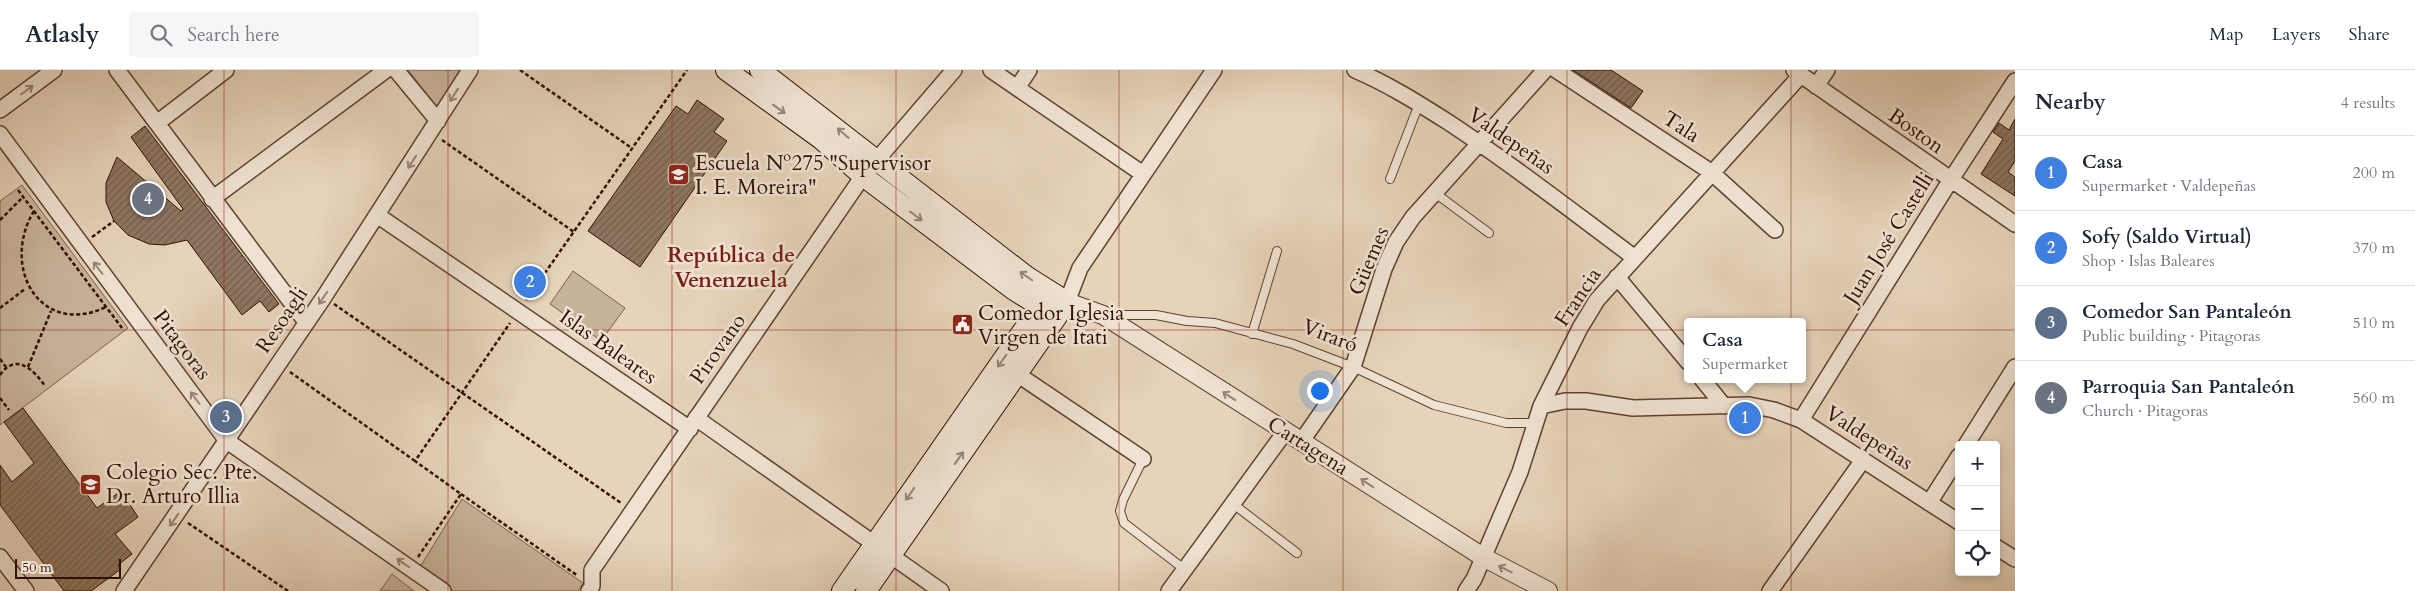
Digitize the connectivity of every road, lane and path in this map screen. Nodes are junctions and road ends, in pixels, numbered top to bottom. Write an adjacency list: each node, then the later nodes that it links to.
1 (54, 70): 26 (street, one-way to 1)
2 (117, 70): 27 (street)
3 (226, 70): 27 (street)
4 (386, 70): 40 (street)
5 (396, 70): 28 (street)
6 (470, 70): 28 (street, Resoagli, one-way to 28)
7 (520, 70): 31 (path)
8 (687, 70): 31 (path)
9 (726, 70): 23 (main road, Cartagena)
10 (762, 70): 23 (street); 32 (main road, Cartagena, one-way to 10)
11 (954, 70): 32 (street, Pirovano)
12 (991, 70): 24 (street)
13 (1029, 70): 24 (street)
14 (1214, 70): 34 (street)
15 (1355, 70): 20 (street, Valdepeñas)
16 (1545, 70): 30 (street, Güemes)
17 (1556, 70): 33 (street, Tala)
18 (1827, 70): 22 (street)
19 (1797, 72): 22 (street, Boston); 33 (street, Francia)
20 (1380, 75): 25 (street, Valdepeñas)
21 (2015, 81): 36 (street, Juan José Castelli)
22 (1816, 86): 36 (street, Boston)
23 (750, 88): 32 (main road, Cartagena, one-way to 32)
24 (1017, 88): 34 (street)
25 (1419, 104): 30 (street, Valdepeñas); 35 (lane)
26 (0, 110)
27 (157, 124): 40 (street)
28 (434, 126): 42 (street, Resoagli, one-way to 42); 48 (path)
29 (0, 134): 50 (street, Pitagoras)
30 (1481, 143): 38 (street, Güemes); 52 (street, Valdepeñas)
31 (633, 149): 48 (path)
32 (870, 169): 58 (main road, Cartagena); 86 (street, Pirovano)
33 (1712, 172): 47 (street, Tala); 52 (street, Francia)
34 (1143, 174): 53 (street)
35 (1390, 179)
36 (1950, 181): 46 (street, Boston); 84 (street, Juan José Castelli)
37 (18, 190): 39 (path)
38 (1435, 193): 49 (lane); 73 (street, Güemes)
39 (23, 197): 41 (path); 43 (path)
40 (212, 199): 65 (street)
41 (34, 210): 45 (path); 60 (path)
42 (377, 215): 57 (street, Resoagli); 62 (street, Islas Baleares)
43 (0, 220)
44 (114, 221): 50 (path)
45 (24, 222)
46 (2015, 224)
47 (1775, 230)
48 (574, 232): 62 (path)
49 (1489, 233)
50 (81, 246): 88 (street, Pitagoras, one-way to 50)
51 (1277, 251): 67 (lane)
52 (1635, 258): 54 (street, Francia)
53 (1080, 268): 58 (street); 59 (street)
54 (1617, 277): 68 (street); 81 (street, Francia)
55 (23, 284): 56 (path)
56 (26, 289): 61 (path); 63 (path)
57 (324, 297): 65 (street, Resoagli, one-way to 65); 79 (path)
58 (1045, 299): 59 (main road, Cartagena); 101 (main road, one-way to 101)
59 (1067, 302): 64 (street, Cartagena); 75 (main road)
60 (106, 307): 63 (path); 66 (path)
61 (0, 308)
62 (519, 310): 79 (path); 86 (street, Islas Baleares)
63 (51, 311): 72 (path)
64 (1103, 315): 67 (lane, Viraró); 87 (street, Cartagena, one-way to 64)
65 (306, 322): 70 (street, Resoagli)
66 (122, 328)
67 (1252, 334): 73 (lane, Viraró)
68 (1684, 357)
69 (0, 359): 71 (path)
70 (278, 364): 88 (street, Resoagli); 93 (path)
71 (6, 367): 72 (path); 76 (path)
72 (28, 367): 78 (path)
73 (1353, 367): 85 (lane, Viraró); 90 (street, Güemes)
74 (2015, 367): 89 (street)
75 (1017, 374): 91 (street); 101 (main road, one-way to 75)
76 (0, 375)
77 (1705, 383): 82 (street)
78 (45, 386)
79 (462, 391): 93 (path); 98 (path)
80 (0, 400): 83 (path)
81 (1541, 406): 82 (street); 85 (street, Francia)
82 (1724, 406): 84 (street, Valdepeñas)
83 (9, 410)
84 (1801, 420): 92 (street, Valdepeñas)
85 (1535, 422): 105 (street, Francia)
86 (693, 424): 98 (street, Pirovano); 101 (street, Islas Baleares)
87 (1285, 432): 90 (street, Cartagena); 97 (street)
88 (227, 441): 99 (street, Resoagli); 107 (street, Pitagoras, one-way to 88)
89 (1969, 441)
90 (1302, 442): 105 (street, Cartagena, one-way to 90)
91 (1143, 460): 108 (lane)
92 (1863, 460): 96 (street, Valdepeñas); 120 (street)
93 (415, 461): 95 (path)
94 (1955, 462): 96 (street)
95 (461, 494): 107 (path); 109 (path)
96 (1929, 502): 100 (street, Valdepeñas)
97 (1232, 503): 103 (lane); 108 (street)
98 (633, 511): 109 (street, Pirovano)
99 (177, 515): 111 (street, Resoagli, one-way to 111); 112 (path)
100 (1955, 519)
101 (883, 550): 114 (main road); 115 (main road); 116 (street, Islas Baleares)
102 (2000, 550): 106 (street)
103 (1297, 554)
104 (0, 557): 110 (street)
105 (1483, 557): 118 (street, Francia); 119 (street, Cartagena, one-way to 105)
106 (2015, 559)
107 (411, 568): 113 (street, Pitagoras)
108 (1184, 569): 117 (street)
109 (590, 589)
110 (26, 591)
111 (124, 591)
112 (288, 591)
113 (443, 591)
114 (842, 591)
115 (866, 591)
116 (940, 591)
117 (1169, 591)
118 (1466, 591)
119 (1548, 591)
120 (1770, 591)

